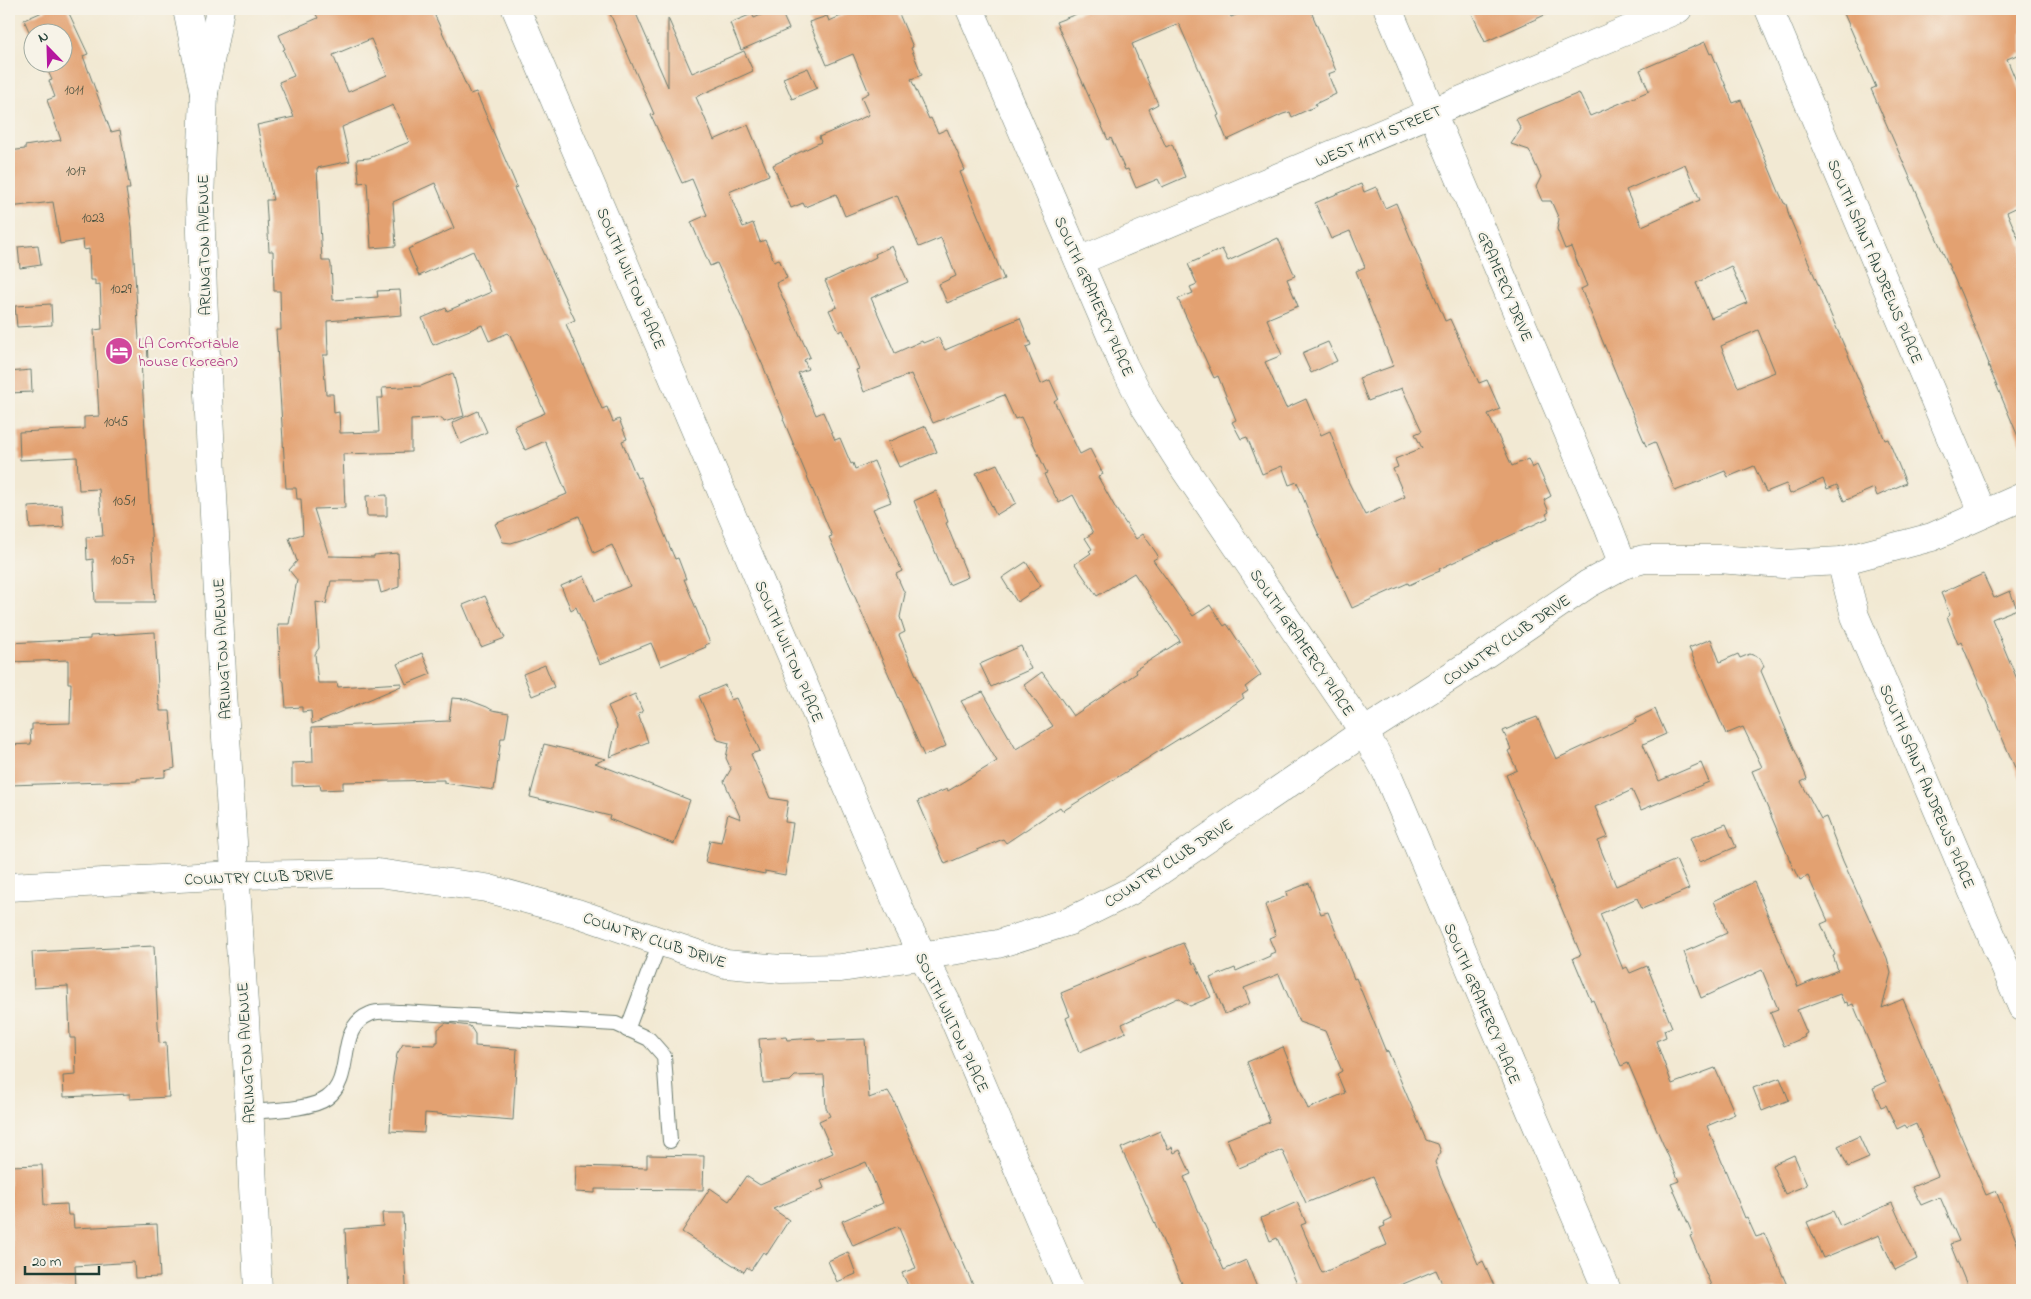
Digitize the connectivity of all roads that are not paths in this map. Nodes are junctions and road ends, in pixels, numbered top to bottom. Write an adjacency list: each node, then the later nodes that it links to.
1 (187, 9): 8 (street)
2 (220, 9): 8 (street, ARLINGTON AVENUE)
3 (516, 9): 19 (street, SOUTH WILTON PLACE)
4 (970, 9): 10 (street, SOUTH GRAMERCY PLACE)
5 (1388, 9): 9 (street, GRAMERCY DRIVE)
6 (1678, 9): 9 (street, WEST 11TH STREET)
7 (1769, 9): 12 (street, SOUTH SAINT ANDREWS PLACE)
8 (204, 93): 16 (street, ARLINGTON AVENUE)
9 (1432, 113): 10 (street, WEST 11TH STREET); 14 (street, GRAMERCY DRIVE)
10 (1079, 261): 15 (street, SOUTH GRAMERCY PLACE)
11 (2022, 497): 12 (street, COUNTRY CLUB DRIVE)
12 (1983, 514): 13 (street, COUNTRY CLUB DRIVE)
13 (1841, 562): 14 (street, COUNTRY CLUB DRIVE); 20 (street, SOUTH SAINT ANDREWS PLACE)
14 (1623, 565): 15 (street, COUNTRY CLUB DRIVE)
15 (1364, 732): 19 (street, COUNTRY CLUB DRIVE); 26 (street, SOUTH GRAMERCY PLACE)
16 (235, 875): 17 (street, COUNTRY CLUB DRIVE); 18 (street, COUNTRY CLUB DRIVE); 22 (street, ARLINGTON AVENUE)
17 (9, 887)
18 (660, 942): 19 (street, COUNTRY CLUB DRIVE); 21 (lane)
19 (924, 956): 25 (street, SOUTH WILTON PLACE)
20 (2022, 1007)
21 (628, 1030): 22 (lane); 23 (lane)
22 (248, 1112): 24 (street, ARLINGTON AVENUE)
23 (670, 1141)
24 (258, 1290)
25 (1070, 1290)
26 (1606, 1290)

